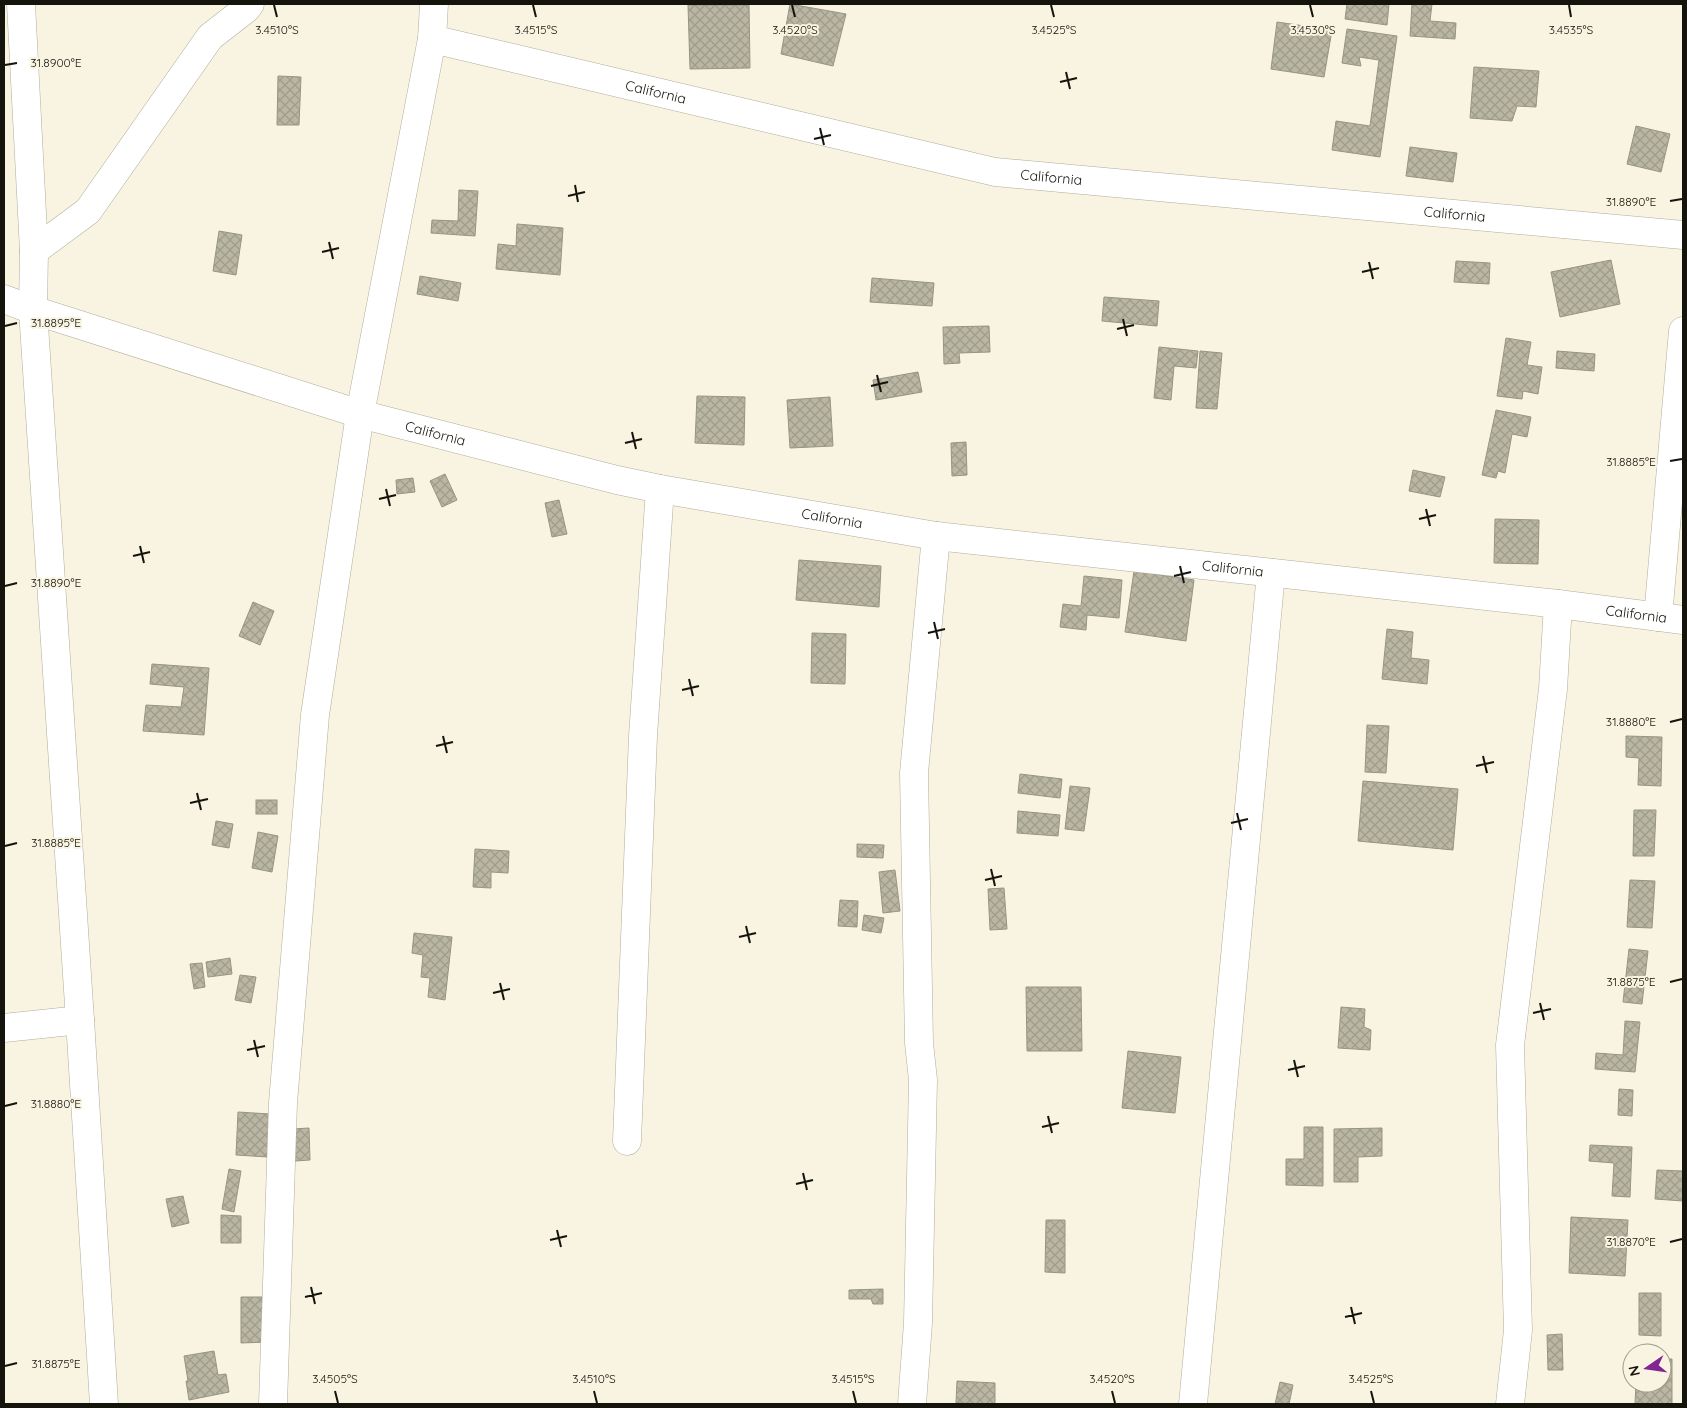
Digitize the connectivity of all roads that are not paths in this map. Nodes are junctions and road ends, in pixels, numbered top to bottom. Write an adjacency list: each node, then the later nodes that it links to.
1 (21, 4): 6 (street)
2 (250, 4): 6 (street)
3 (434, 4): 4 (street)
4 (432, 39): 5 (street, California); 11 (street)
5 (1683, 234)
6 (34, 251): 8 (street)
7 (4, 299): 8 (street, California)
8 (33, 310): 9 (street); 11 (street, California); 17 (street)
9 (4, 316)
10 (1683, 331): 16 (street)
11 (360, 414): 12 (street, California); 21 (street)
12 (660, 488): 13 (street, California); 19 (street)
13 (936, 536): 14 (street, California); 22 (street)
14 (1271, 573): 15 (street, California); 23 (street)
15 (1558, 604): 16 (street, California); 24 (street)
16 (1671, 618)
17 (80, 1020): 18 (street); 20 (street)
18 (4, 1028)
19 (627, 1141)
20 (104, 1404)
21 (273, 1404)
22 (912, 1404)
23 (1193, 1404)
24 (1510, 1404)

